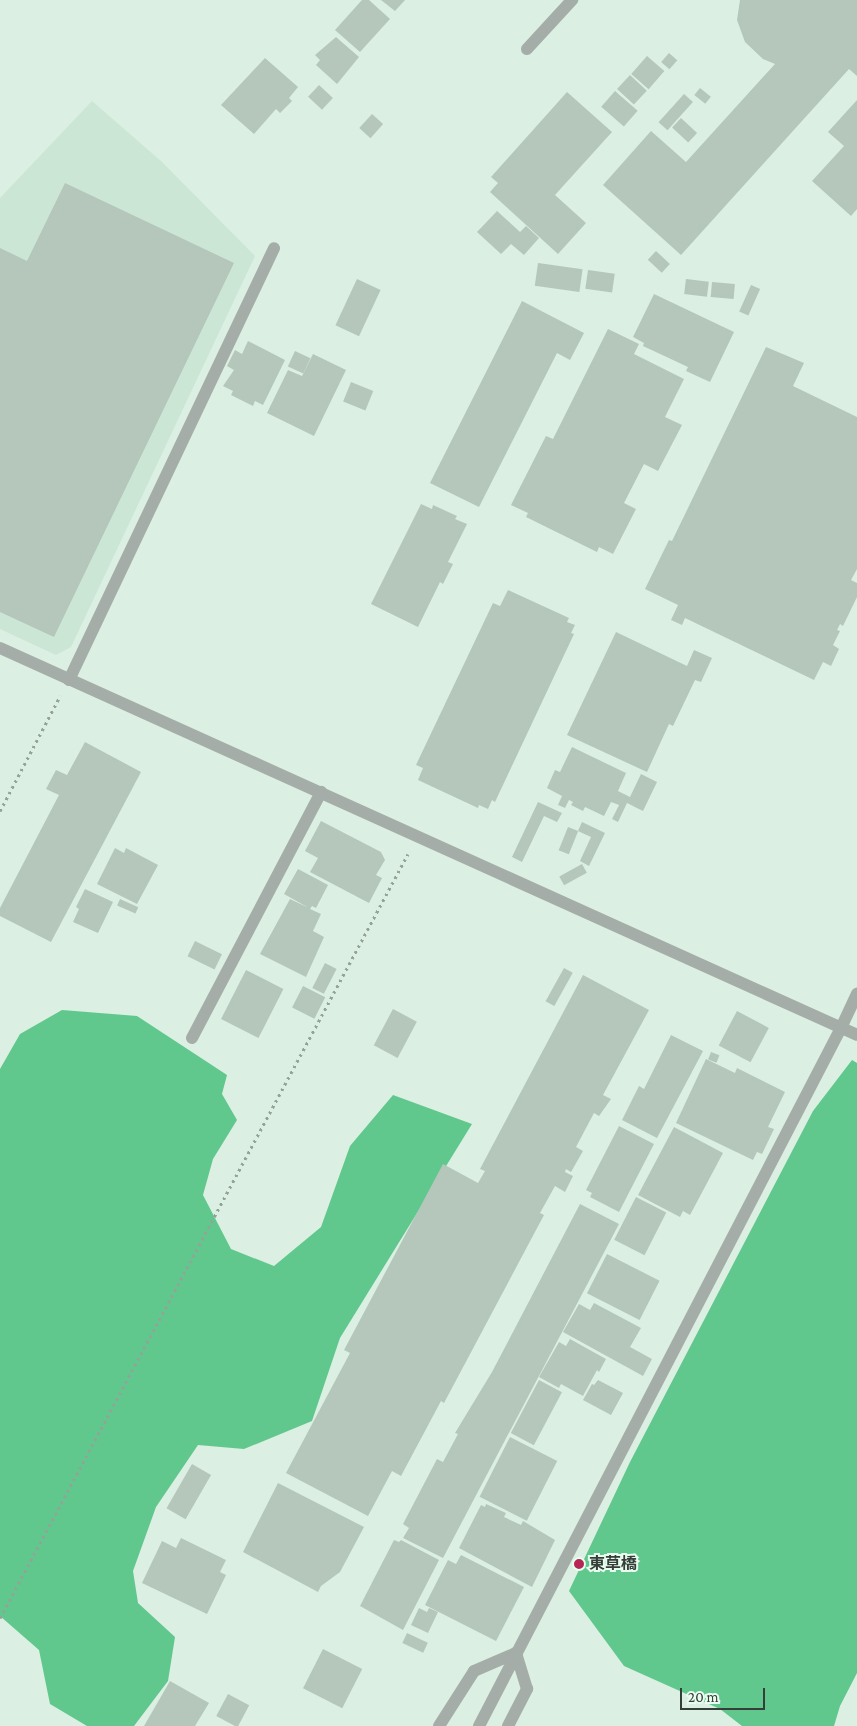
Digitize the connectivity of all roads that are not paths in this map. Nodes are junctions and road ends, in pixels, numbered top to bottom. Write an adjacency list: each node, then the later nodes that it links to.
1 (572, 0): 2 (street)
2 (527, 49)
3 (274, 248): 5 (street)
4 (0, 648): 5 (street)
5 (69, 680): 6 (street)
6 (320, 792): 8 (street); 10 (street)
7 (857, 993): 8 (street)
8 (841, 1028): 9 (street); 11 (street)
9 (857, 1036)
10 (192, 1038)
11 (516, 1653): 12 (street); 13 (street); 14 (street)
12 (439, 1726)
13 (479, 1726)
14 (508, 1726)

